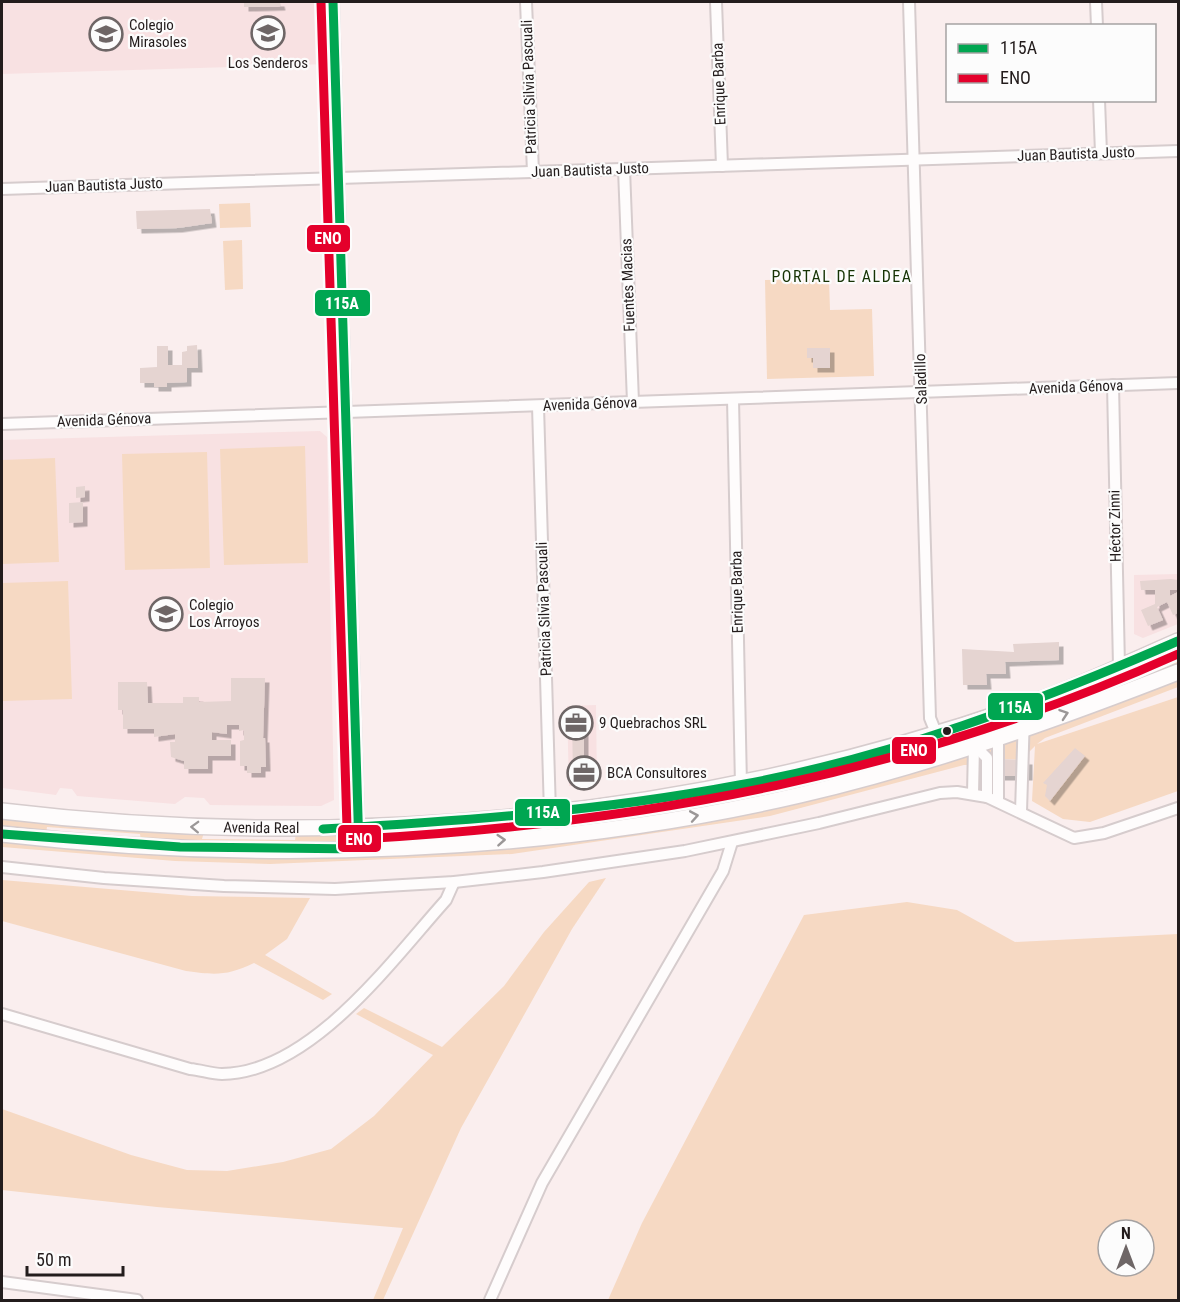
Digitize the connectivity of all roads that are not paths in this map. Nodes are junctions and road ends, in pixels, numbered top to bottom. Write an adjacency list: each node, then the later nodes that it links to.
1 (333, 2): 14 (street)
2 (526, 2): 13 (street, Patricia Silvia Pascuali)
3 (716, 2): 11 (street, Enrique Barba)
4 (909, 2): 10 (street, Saladillo)
5 (1096, 2): 6 (street)
6 (1096, 24)
7 (1099, 102): 9 (street)
8 (1179, 151): 9 (street, Juan Bautista Justo)
9 (1101, 153): 10 (street, Juan Bautista Justo)
10 (914, 159): 11 (street, Juan Bautista Justo); 18 (street, Saladillo)
11 (722, 165): 12 (street, Juan Bautista Justo)
12 (624, 169): 13 (street, Juan Bautista Justo); 20 (street, Fuentes Macias)
13 (533, 172): 14 (street, Juan Bautista Justo)
14 (339, 178): 15 (street, Juan Bautista Justo); 22 (street)
15 (2, 189)
16 (1179, 383): 17 (street, Avenida Génova)
17 (1113, 385): 18 (street, Avenida Génova); 25 (street, Héctor Zinni)
18 (921, 392): 19 (street, Avenida Génova); 31 (street, Saladillo)
19 (733, 399): 20 (street, Avenida Génova); 35 (street, Enrique Barba)
20 (633, 402): 21 (street, Avenida Génova)
21 (538, 406): 22 (street, Avenida Génova); 41 (street, Patricia Silvia Pascuali)
22 (346, 412): 23 (street, Avenida Génova); 42 (street)
23 (2, 424)
24 (1179, 641): 25 (main road, Avenida Real)
25 (1119, 666): 27 (main road, Avenida Real)
26 (1179, 672): 30 (main road, Avenida Real, one-way to 26)
27 (1022, 706): 28 (main road, Avenida Real); 30 (street)
28 (995, 714): 29 (main road, Avenida Real); 32 (street)
29 (965, 724): 31 (main road, Avenida Real); 33 (street)
30 (1024, 728): 32 (main road, Avenida Real); 40 (street)
31 (936, 733): 34 (street, Saladillo); 35 (main road, Avenida Real)
32 (998, 736): 33 (main road, Avenida Real); 37 (street)
33 (974, 745): 34 (main road, Avenida Real); 36 (street); 37 (street)
34 (945, 755): 45 (main road, Avenida Real, one-way to 34)
35 (741, 785): 41 (main road, Avenida Real)
36 (973, 794): 37 (street); 44 (street)
37 (993, 799): 40 (street)
38 (1179, 808): 40 (street)
39 (2, 811): 42 (main road, Avenida Real, one-way to 39)
40 (1021, 812)
41 (550, 813): 42 (main road, Avenida Real)
42 (359, 827): 45 (street)
43 (2, 834): 45 (main road, Avenida Real)
44 (732, 842): 47 (street); 51 (street)
45 (359, 849)
46 (2, 867): 47 (street)
47 (454, 882): 48 (street)
48 (2, 1014)
49 (2, 1282): 50 (street)
50 (137, 1300)
51 (490, 1300)

